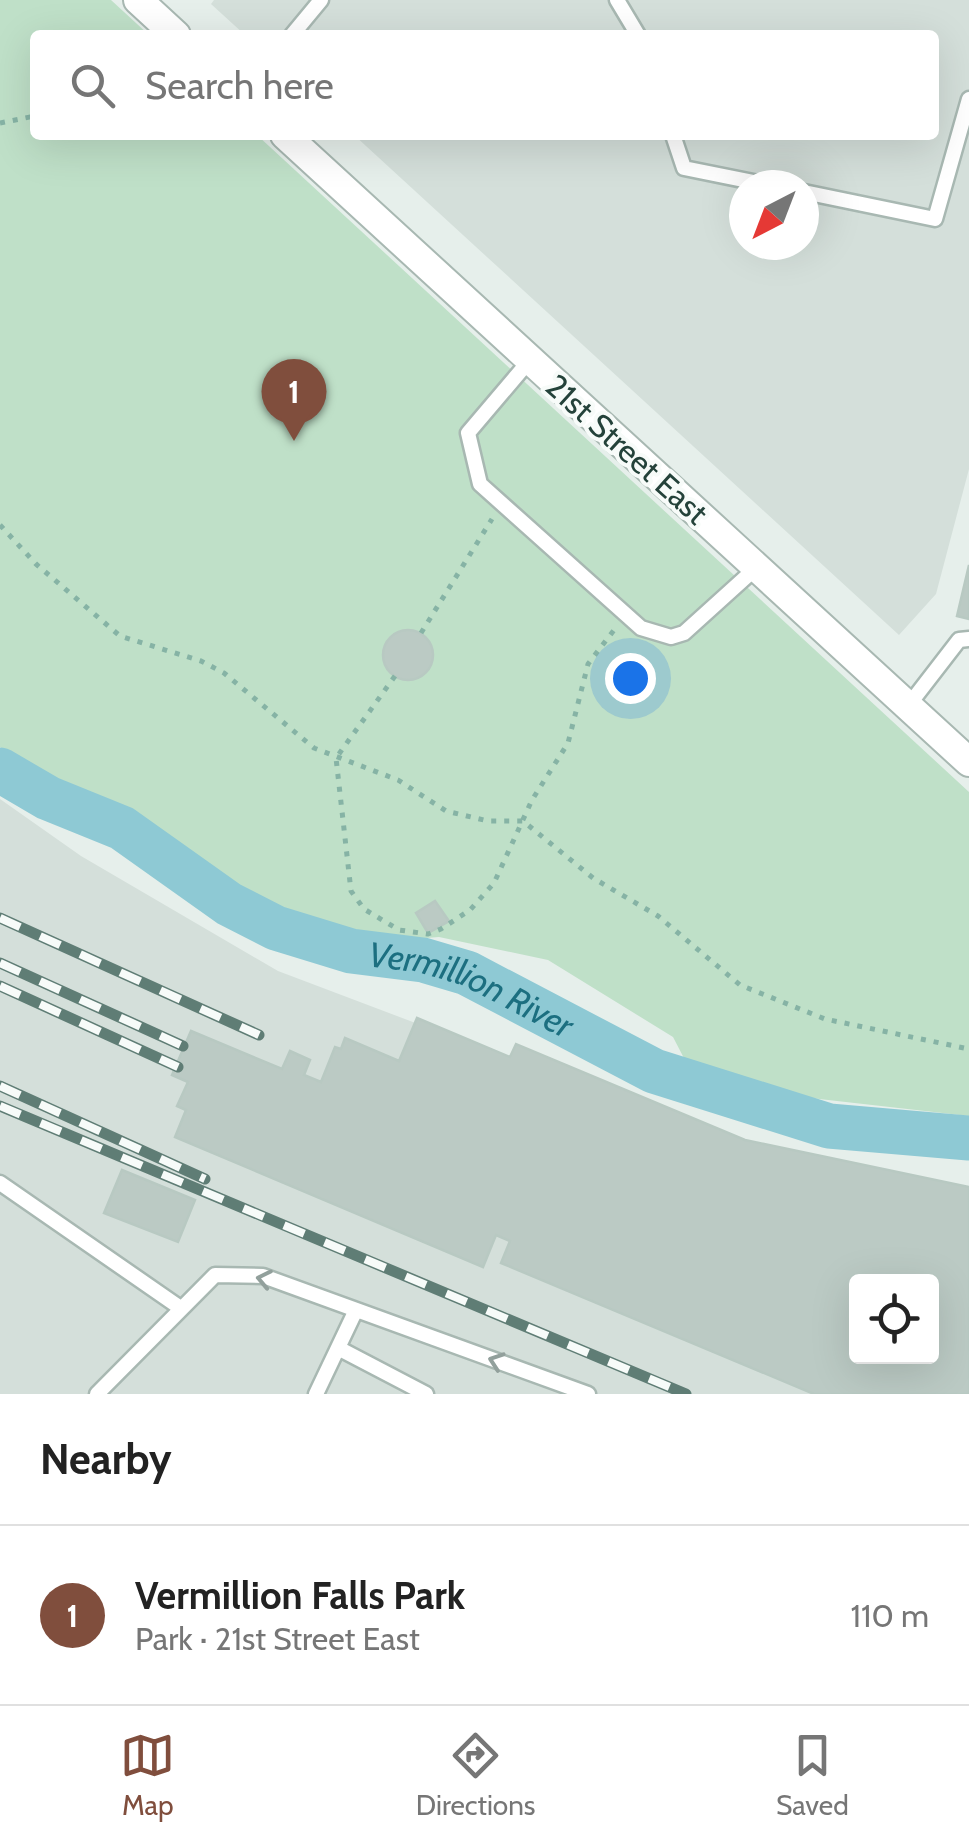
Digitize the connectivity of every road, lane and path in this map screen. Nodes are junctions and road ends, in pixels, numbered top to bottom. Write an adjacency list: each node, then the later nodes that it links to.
1 (138, 0): 4 (street)
2 (321, 0): 5 (lane)
3 (617, 0): 6 (lane)
4 (171, 30)
5 (296, 30)
6 (635, 30)
7 (969, 98): 13 (lane)
8 (30, 117): 9 (path)
9 (0, 123)
10 (290, 140): 14 (street, 21st Street East)
11 (675, 140): 12 (lane)
12 (729, 177)
13 (819, 195)
14 (530, 360): 15 (lane); 17 (street, 21st Street East)
15 (504, 506): 18 (lane); 19 (path)
16 (0, 525): 23 (path)
17 (757, 567): 18 (lane); 22 (street, 21st Street East)
18 (626, 616): 25 (path)
19 (420, 634)
20 (969, 639): 22 (lane)
21 (396, 676): 23 (path)
22 (908, 706): 24 (street, 21st Street East)
23 (336, 758): 25 (path); 25 (path)
24 (969, 762)
25 (523, 822): 26 (path)
26 (969, 1049)
27 (0, 1183): 28 (lane)
28 (179, 1307): 29 (lane, one-way to 28); 31 (lane)
29 (355, 1312): 30 (lane); 34 (lane, one-way to 29)
30 (338, 1348): 32 (lane); 33 (lane)
31 (97, 1394)
32 (316, 1394)
33 (426, 1394)
34 (588, 1394)

